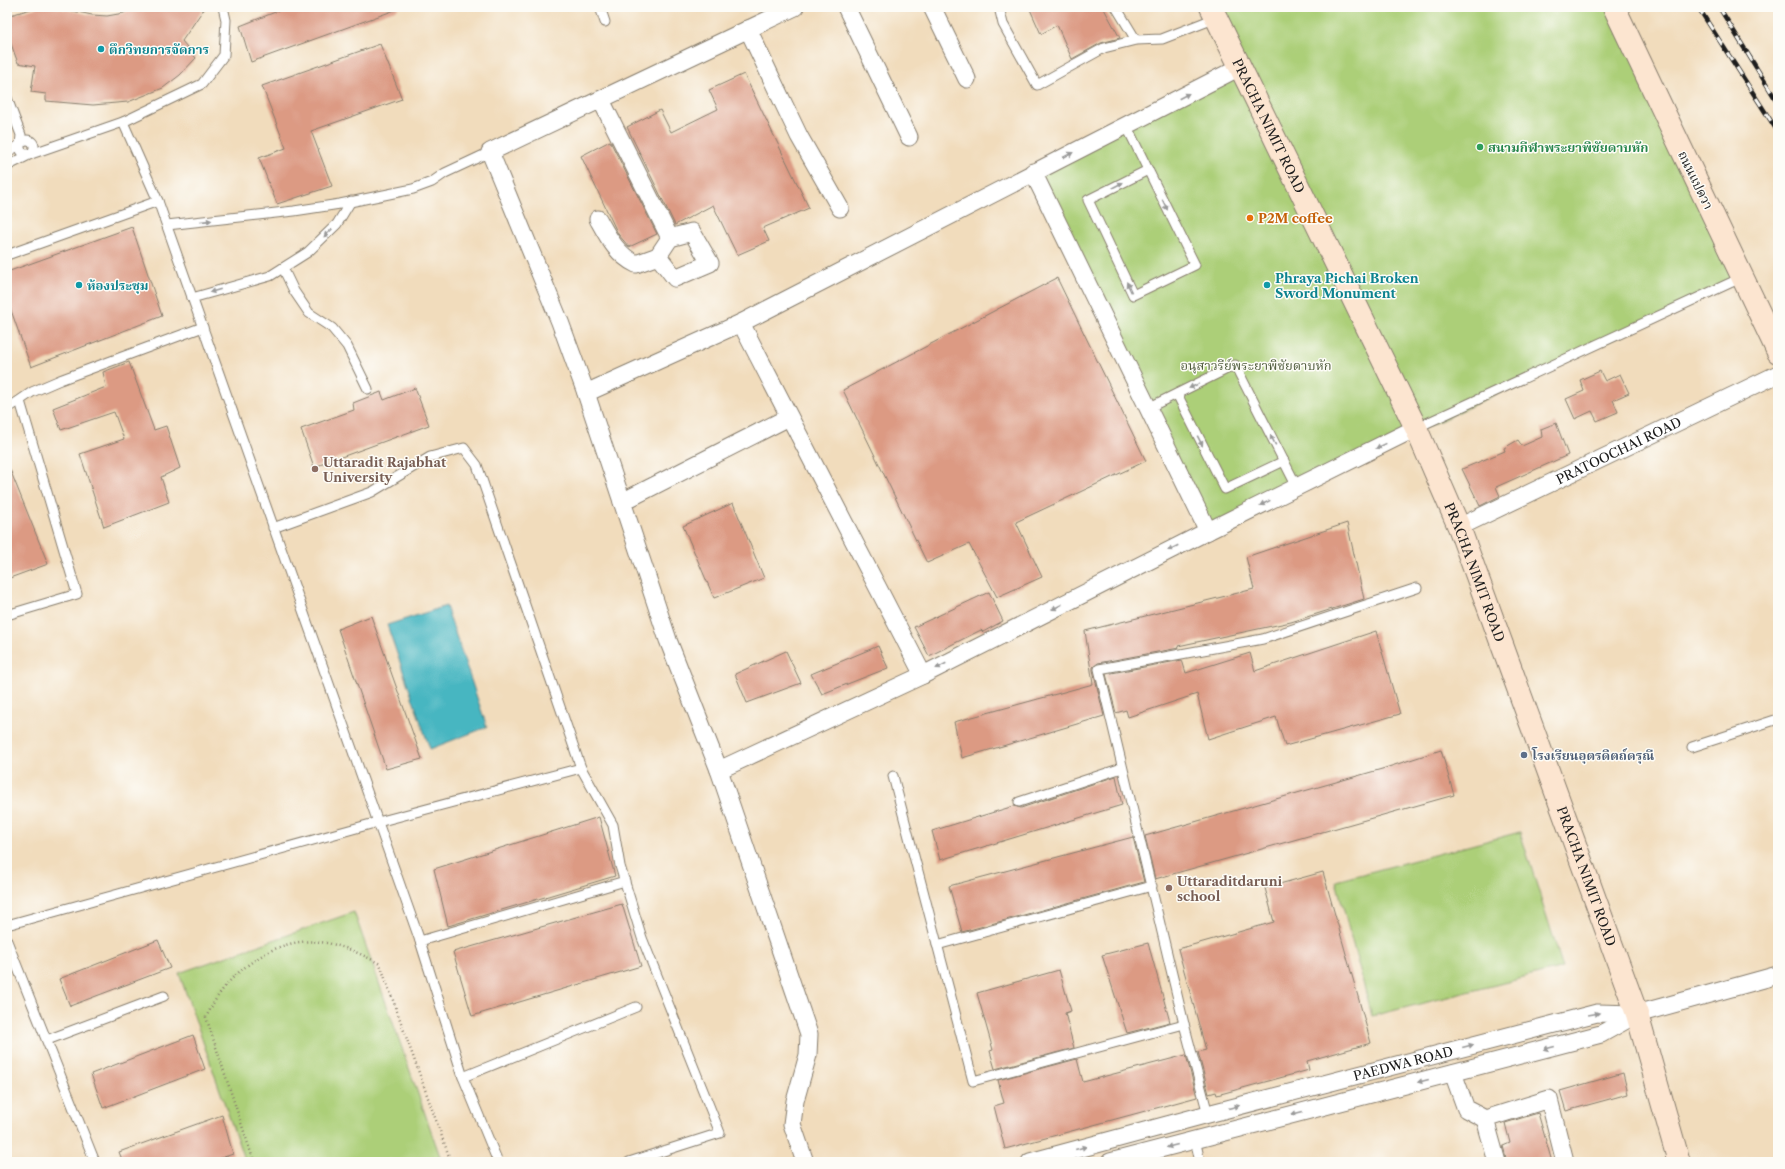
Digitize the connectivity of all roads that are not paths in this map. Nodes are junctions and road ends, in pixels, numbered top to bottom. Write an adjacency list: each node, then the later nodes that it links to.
1 (223, 7): 17 (lane)
2 (600, 7): 10 (lane)
3 (795, 7): 11 (street)
4 (846, 7): 20 (street)
5 (932, 7): 14 (street)
6 (999, 7): 12 (lane)
7 (1116, 7): 12 (lane)
8 (1614, 7): 39 (main road, ถนนแปดวา)
9 (1213, 12): 12 (lane); 13 (main road, PRACHA NIMIT ROAD)
10 (605, 22)
11 (748, 29): 16 (street); 32 (street)
12 (1136, 40)
13 (1240, 67): 18 (street, one-way to 13); 52 (main road, PRACHA NIMIT ROAD)
14 (967, 79)
15 (7, 98): 19 (lane)
16 (601, 100): 25 (street); 35 (street)
17 (123, 122): 23 (lane); 30 (lane)
18 (1126, 125): 28 (lane); 29 (street, one-way to 18)
19 (21, 135): 21 (lane); 22 (lane)
20 (909, 137)
21 (30, 141): 22 (lane); 23 (lane); 26 (lane)
22 (20, 145): 24 (lane); 26 (lane)
23 (54, 145): 26 (lane)
24 (7, 152)
25 (490, 152): 31 (lane); 46 (street)
26 (31, 154): 27 (lane)
27 (7, 166)
28 (1148, 170): 28 (lane, one-way to 28)
29 (1033, 172): 41 (street); 49 (street)
30 (158, 201): 34 (lane); 36 (lane)
31 (351, 201): 34 (lane, one-way to 31); 38 (lane, one-way to 38)
32 (840, 208)
33 (598, 219): 37 (street)
34 (167, 225): 40 (lane)
35 (670, 238): 37 (street); 37 (street)
36 (7, 255)
37 (658, 256)
38 (283, 268): 40 (lane, one-way to 40); 45 (lane)
39 (1743, 277): 43 (main road, ถนนแปดวา); 52 (lane)
40 (192, 298): 42 (lane)
41 (741, 323): 46 (street); 51 (street)
42 (203, 327): 48 (lane); 57 (lane)
43 (1778, 352)
44 (1778, 374): 56 (street, PRATOOCHAI ROAD)
45 (368, 389)
46 (586, 393): 55 (street)
47 (1177, 394): 49 (lane); 53 (lane, one-way to 47); 53 (lane, one-way to 53)
48 (20, 401): 50 (lane); 60 (lane)
49 (1148, 408): 58 (street)
50 (7, 409)
51 (789, 417): 55 (street); 61 (street)
52 (1416, 428): 54 (street, one-way to 54); 56 (main road, PRACHA NIMIT ROAD)
53 (1284, 461): 54 (lane)
54 (1297, 487): 58 (street, one-way to 58)
55 (622, 502): 66 (street)
56 (1459, 527): 79 (main road, PRACHA NIMIT ROAD)
57 (274, 528): 64 (lane); 69 (lane)
58 (1208, 531): 61 (street, one-way to 61)
59 (1417, 588): 65 (lane)
60 (7, 615)
61 (923, 675): 66 (street)
62 (1778, 719): 63 (lane)
63 (1692, 747)
64 (581, 768): 69 (lane); 70 (lane)
65 (1122, 768): 68 (lane); 71 (lane)
66 (719, 770): 91 (street)
67 (893, 776): 75 (lane)
68 (1018, 802)
69 (378, 822): 72 (lane); 74 (lane)
70 (625, 881): 74 (lane); 90 (lane)
71 (1152, 886): 75 (lane); 80 (lane)
72 (7, 925)
73 (7, 941): 81 (lane)
74 (420, 941): 83 (lane)
75 (937, 945): 80 (lane)
76 (1778, 975): 79 (street, PAEDWA ROAD)
77 (164, 996): 81 (lane)
78 (636, 1007): 83 (lane)
79 (1637, 1014): 82 (street, one-way to 82); 84 (street, PAEDWA ROAD, one-way to 79); 96 (main road, PRACHA NIMIT ROAD)
80 (1184, 1024): 84 (lane)
81 (46, 1040): 88 (lane)
82 (1453, 1073): 85 (street); 86 (street, one-way to 86)
83 (463, 1077): 89 (lane)
84 (1208, 1114): 92 (street, PAEDWA ROAD, one-way to 84)
85 (1485, 1119): 87 (street); 95 (street)
86 (1195, 1139): 93 (street, one-way to 93); 94 (lane)
87 (1494, 1161)
88 (95, 1162)
89 (498, 1162)
90 (629, 1162)
91 (805, 1162)
92 (1030, 1162)
93 (1110, 1162)
94 (1200, 1162)
95 (1565, 1162)
96 (1679, 1162)

